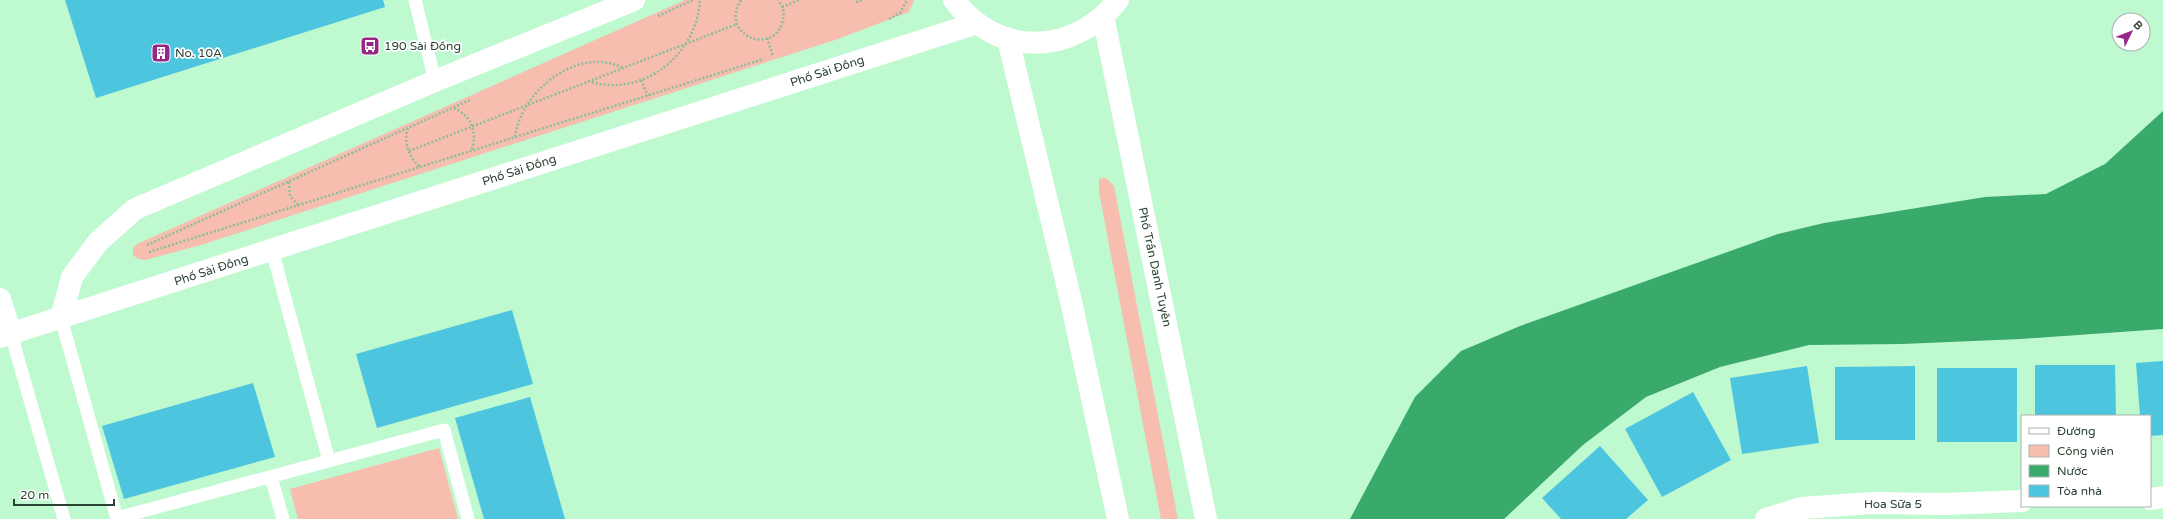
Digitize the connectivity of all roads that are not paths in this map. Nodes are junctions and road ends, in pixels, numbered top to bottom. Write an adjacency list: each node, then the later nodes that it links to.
1 (415, 0): 8 (lane)
2 (634, 0): 8 (street)
3 (954, 0): 6 (street)
4 (1118, 0): 5 (street)
5 (1103, 16): 7 (street); 23 (street, Phố Trần Danh Tuyên)
6 (977, 24): 7 (street); 9 (street, Phố Sài Đồng)
7 (1008, 39): 22 (street)
8 (435, 81): 11 (street)
9 (272, 250): 11 (street, Phố Sài Đồng); 13 (lane)
10 (0, 300): 12 (street)
11 (62, 318): 12 (street, Phố Sài Đồng); 19 (lane)
12 (6, 335): 18 (lane)
13 (329, 461): 14 (lane); 21 (lane)
14 (271, 477): 19 (lane); 20 (lane)
15 (2163, 497): 16 (street)
16 (2151, 498)
17 (2021, 501): 24 (street, Hoa Sữa 5)
18 (64, 519)
19 (117, 519)
20 (283, 519)
21 (468, 519)
22 (1118, 519)
23 (1206, 519)
24 (1766, 519)

